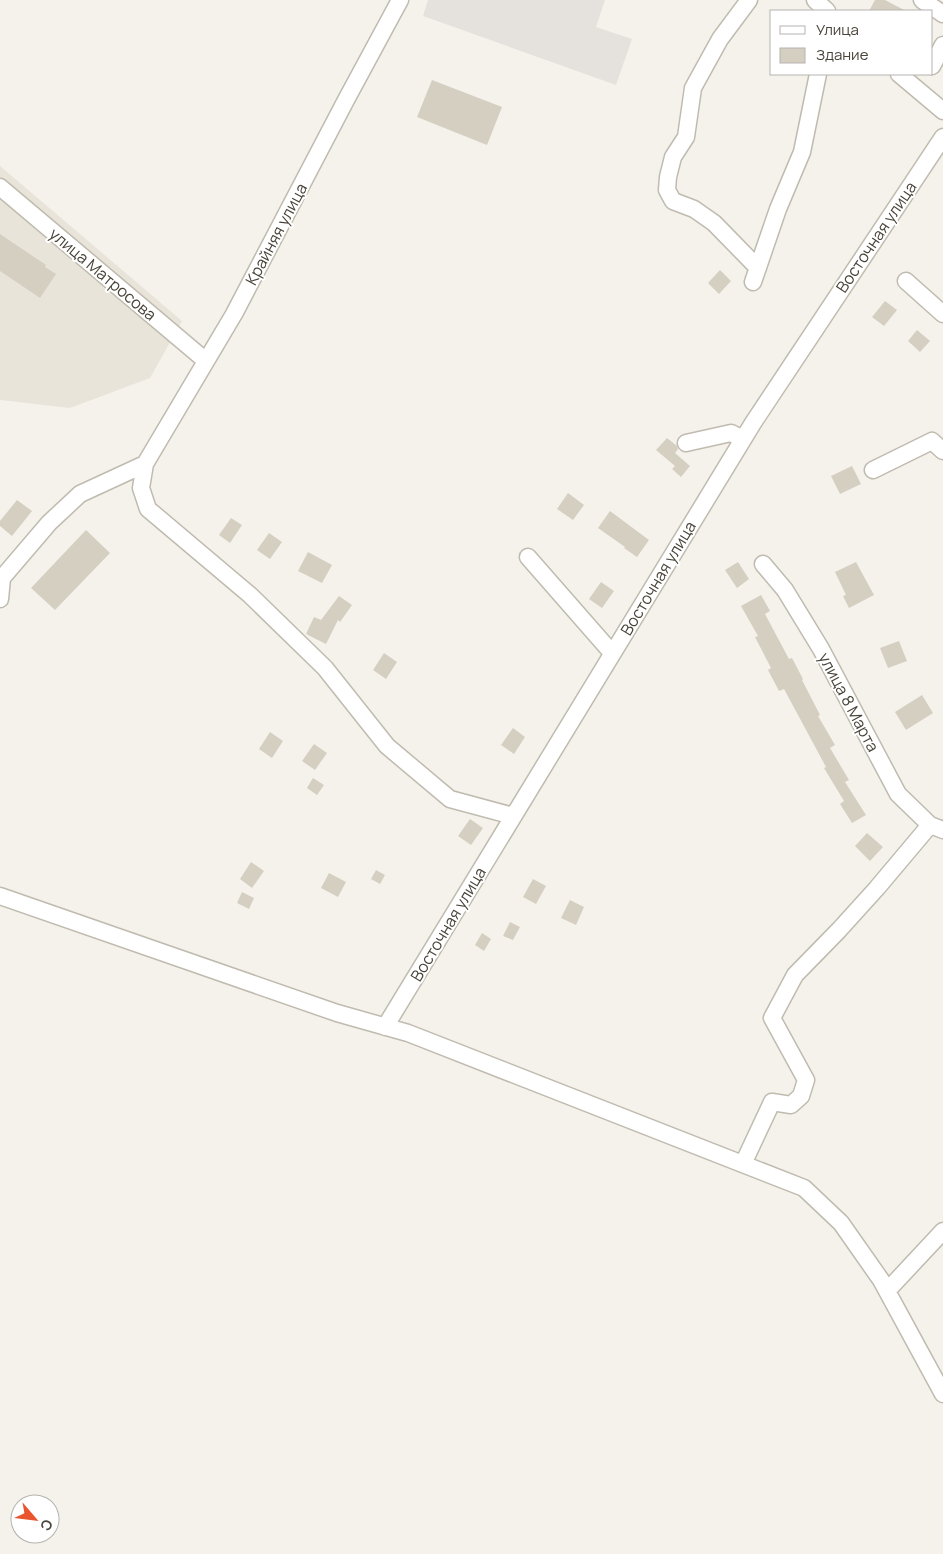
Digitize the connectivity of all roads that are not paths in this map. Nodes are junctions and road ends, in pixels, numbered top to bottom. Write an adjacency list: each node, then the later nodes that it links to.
1 (400, 0): 18 (street, Крайняя улица)
2 (749, 0): 9 (street)
3 (814, 0): 5 (street)
4 (922, 0): 6 (street)
5 (826, 10)
6 (943, 14)
7 (943, 45): 8 (street)
8 (933, 64)
9 (818, 75)
10 (900, 75): 12 (street)
11 (926, 75): 12 (street)
12 (918, 90): 13 (street)
13 (943, 111)
14 (943, 136): 19 (street, Восточная улица)
15 (0, 187): 18 (street, улица Матросова)
16 (906, 281): 17 (street)
17 (943, 314)
18 (206, 361): 22 (street, Крайняя улица)
19 (743, 438): 20 (street); 27 (street, Восточная улица)
20 (686, 443)
21 (938, 446): 23 (street)
22 (145, 464): 26 (street); 28 (street)
23 (873, 470)
24 (528, 558): 27 (street)
25 (763, 564): 29 (street, улица 8 Марта)
26 (0, 599)
27 (612, 653): 28 (street, Восточная улица)
28 (514, 816): 31 (street, Восточная улица)
29 (937, 827): 32 (street)
30 (0, 896): 31 (street)
31 (385, 1027): 32 (street)
32 (743, 1164): 34 (street)
33 (943, 1231): 34 (street)
34 (887, 1291): 35 (street)
35 (943, 1394)

